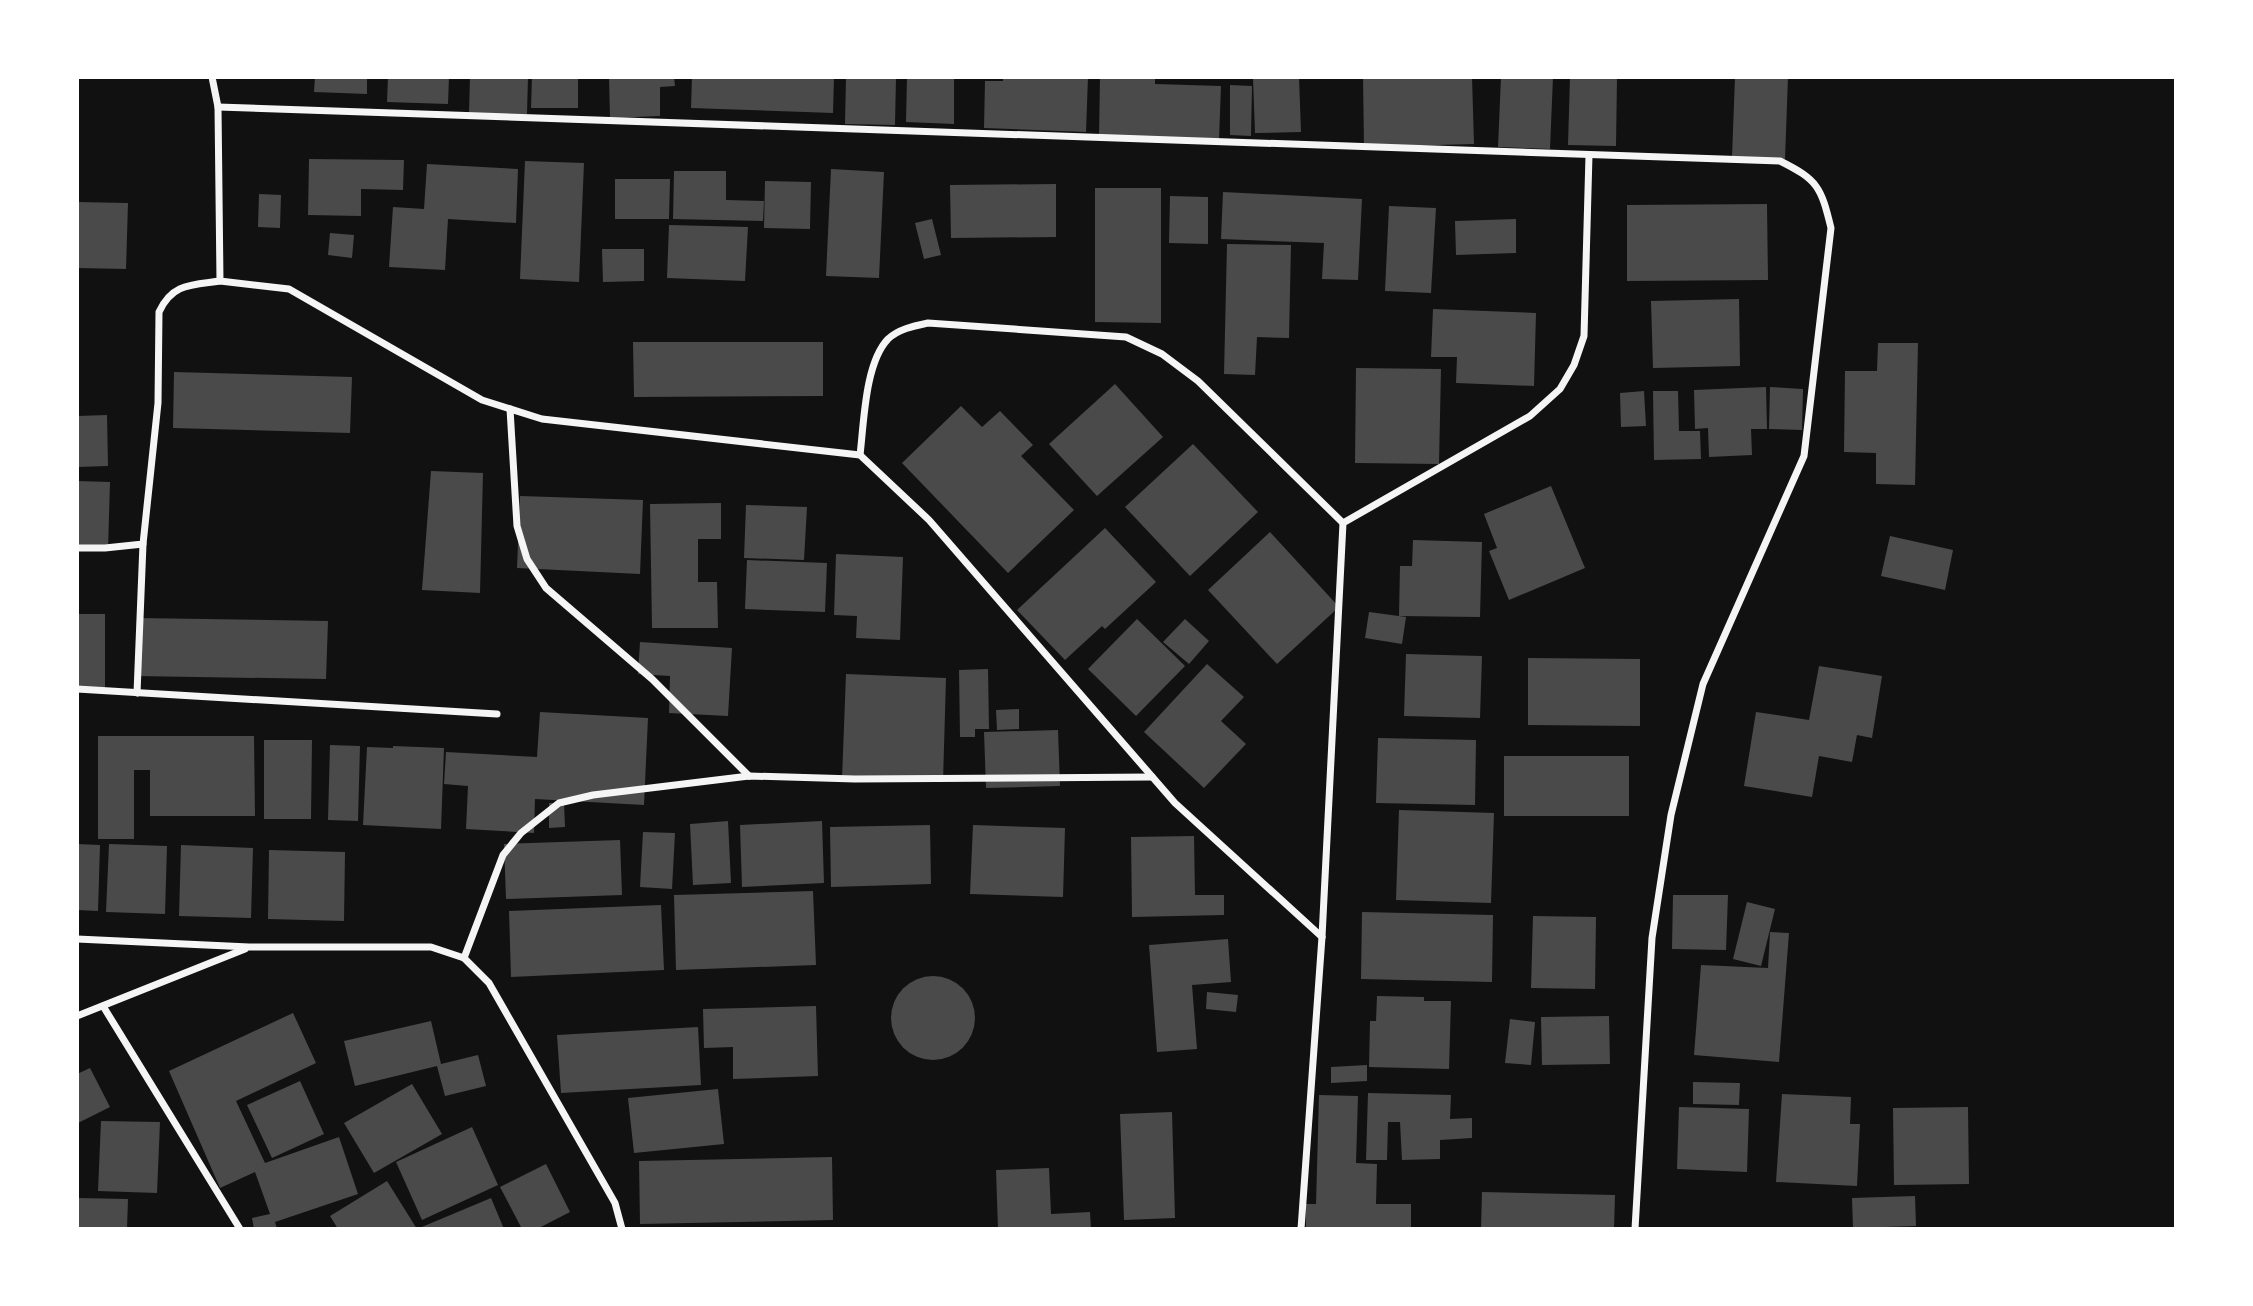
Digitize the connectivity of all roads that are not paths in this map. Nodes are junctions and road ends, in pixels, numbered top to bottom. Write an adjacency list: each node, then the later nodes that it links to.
1 (212, 77): 2 (street)
2 (218, 107): 3 (street); 4 (street)
3 (1589, 155): 7 (street); 24 (street)
4 (220, 281): 5 (street); 8 (street)
5 (510, 409): 6 (street); 13 (street)
6 (860, 454): 7 (street); 14 (street)
7 (1343, 523): 15 (street)
8 (143, 544): 9 (street); 11 (street)
9 (77, 548)
10 (77, 690): 11 (street)
11 (137, 693): 12 (street)
12 (497, 714)
13 (749, 775): 14 (street); 18 (street)
14 (1152, 777): 15 (street)
15 (1322, 937): 23 (street)
16 (77, 939): 17 (street)
17 (249, 947): 18 (street); 19 (street)
18 (464, 958): 22 (street)
19 (103, 1006): 20 (street); 21 (street)
20 (77, 1016)
21 (240, 1229)
22 (622, 1229)
23 (1301, 1229)
24 (1635, 1229)

